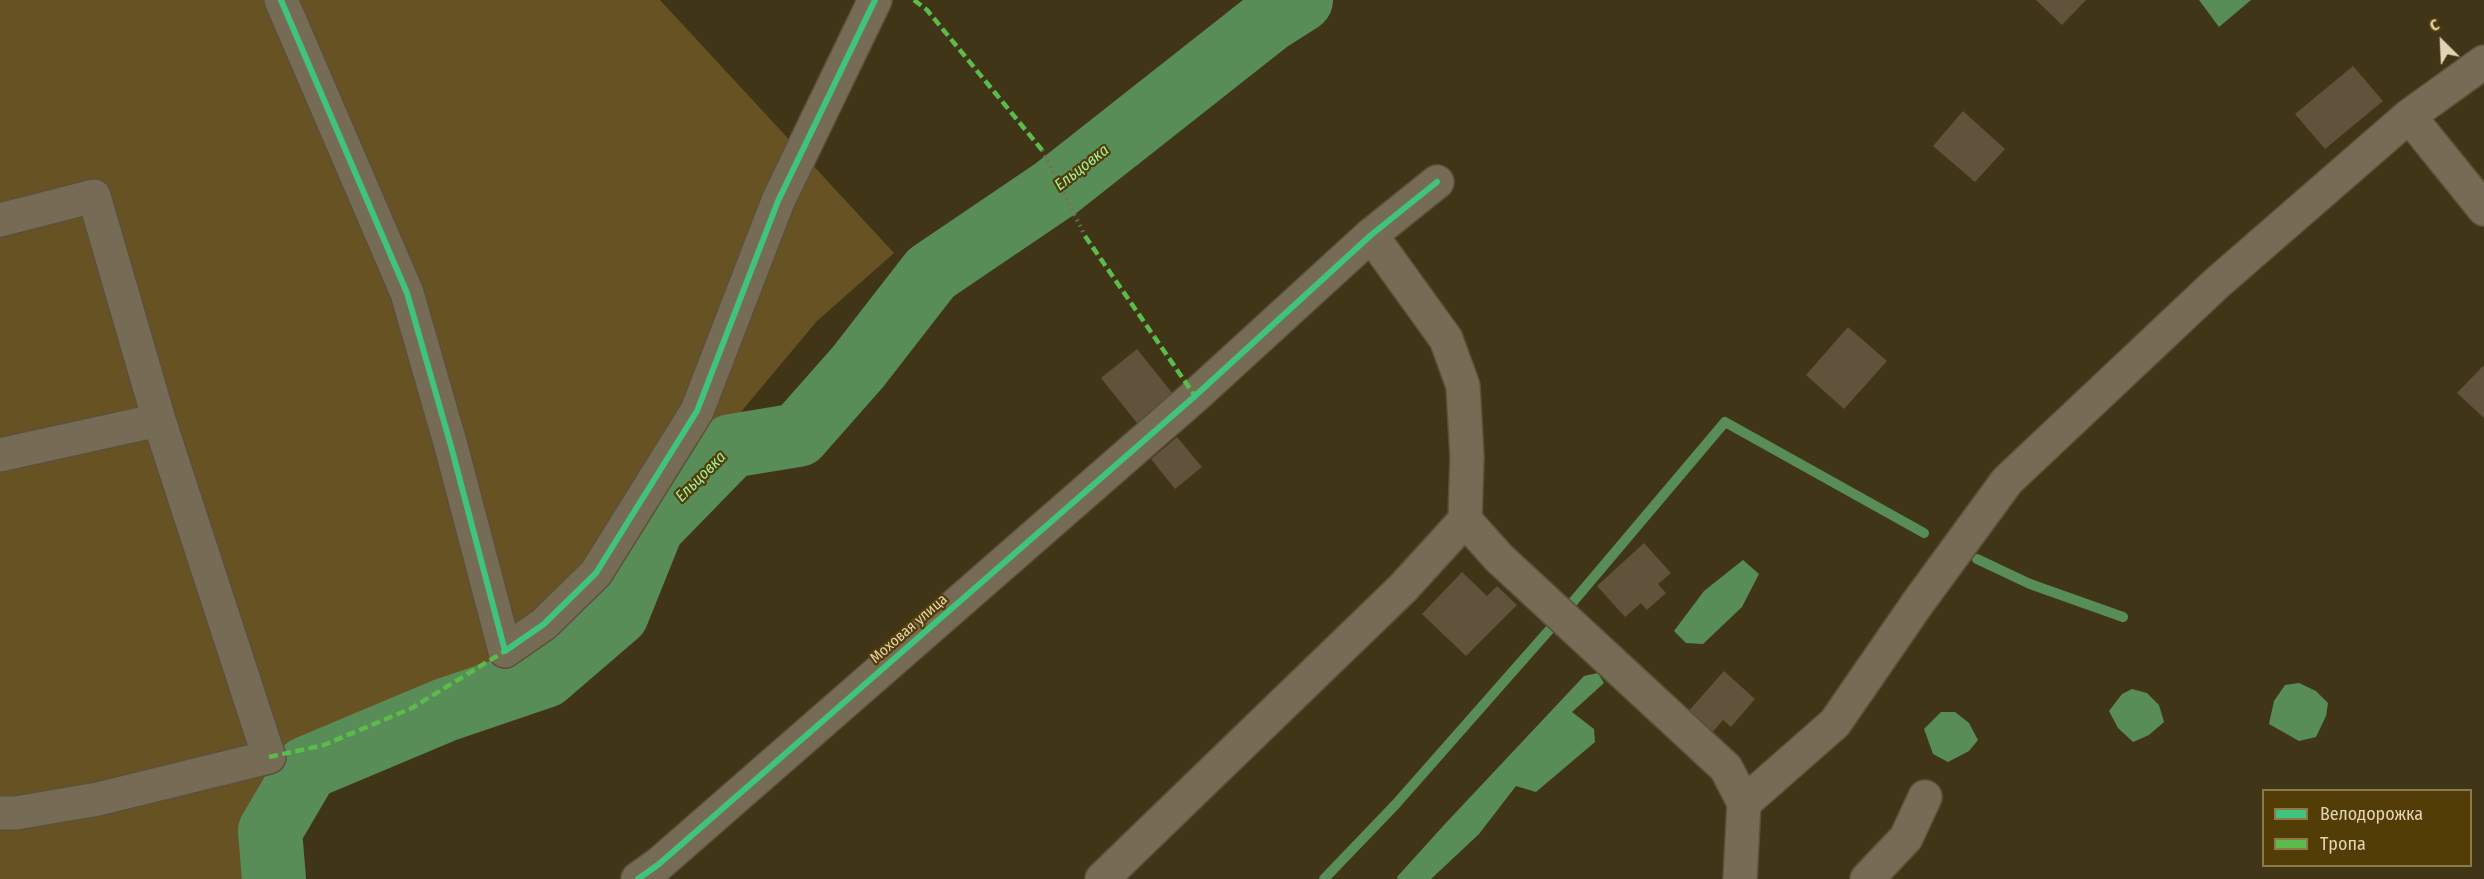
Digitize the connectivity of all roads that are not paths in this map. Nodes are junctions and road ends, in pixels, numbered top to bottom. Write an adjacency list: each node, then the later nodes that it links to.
1 (281, 0): 2 (street)
2 (876, 0)
3 (2472, 72): 4 (street)
4 (2409, 117): 6 (street); 13 (street)
5 (1437, 182): 8 (street, Моховая улица)
6 (2484, 209)
7 (0, 220): 9 (street)
8 (1371, 235): 11 (street); 15 (street, Моховая улица)
9 (159, 420): 10 (street); 14 (street)
10 (0, 455)
11 (1465, 520): 13 (street); 16 (street)
12 (1925, 797): 18 (street)
13 (1744, 803): 17 (street)
14 (0, 813)
15 (638, 879)
16 (1102, 879)
17 (1740, 879)
18 (1867, 879)

